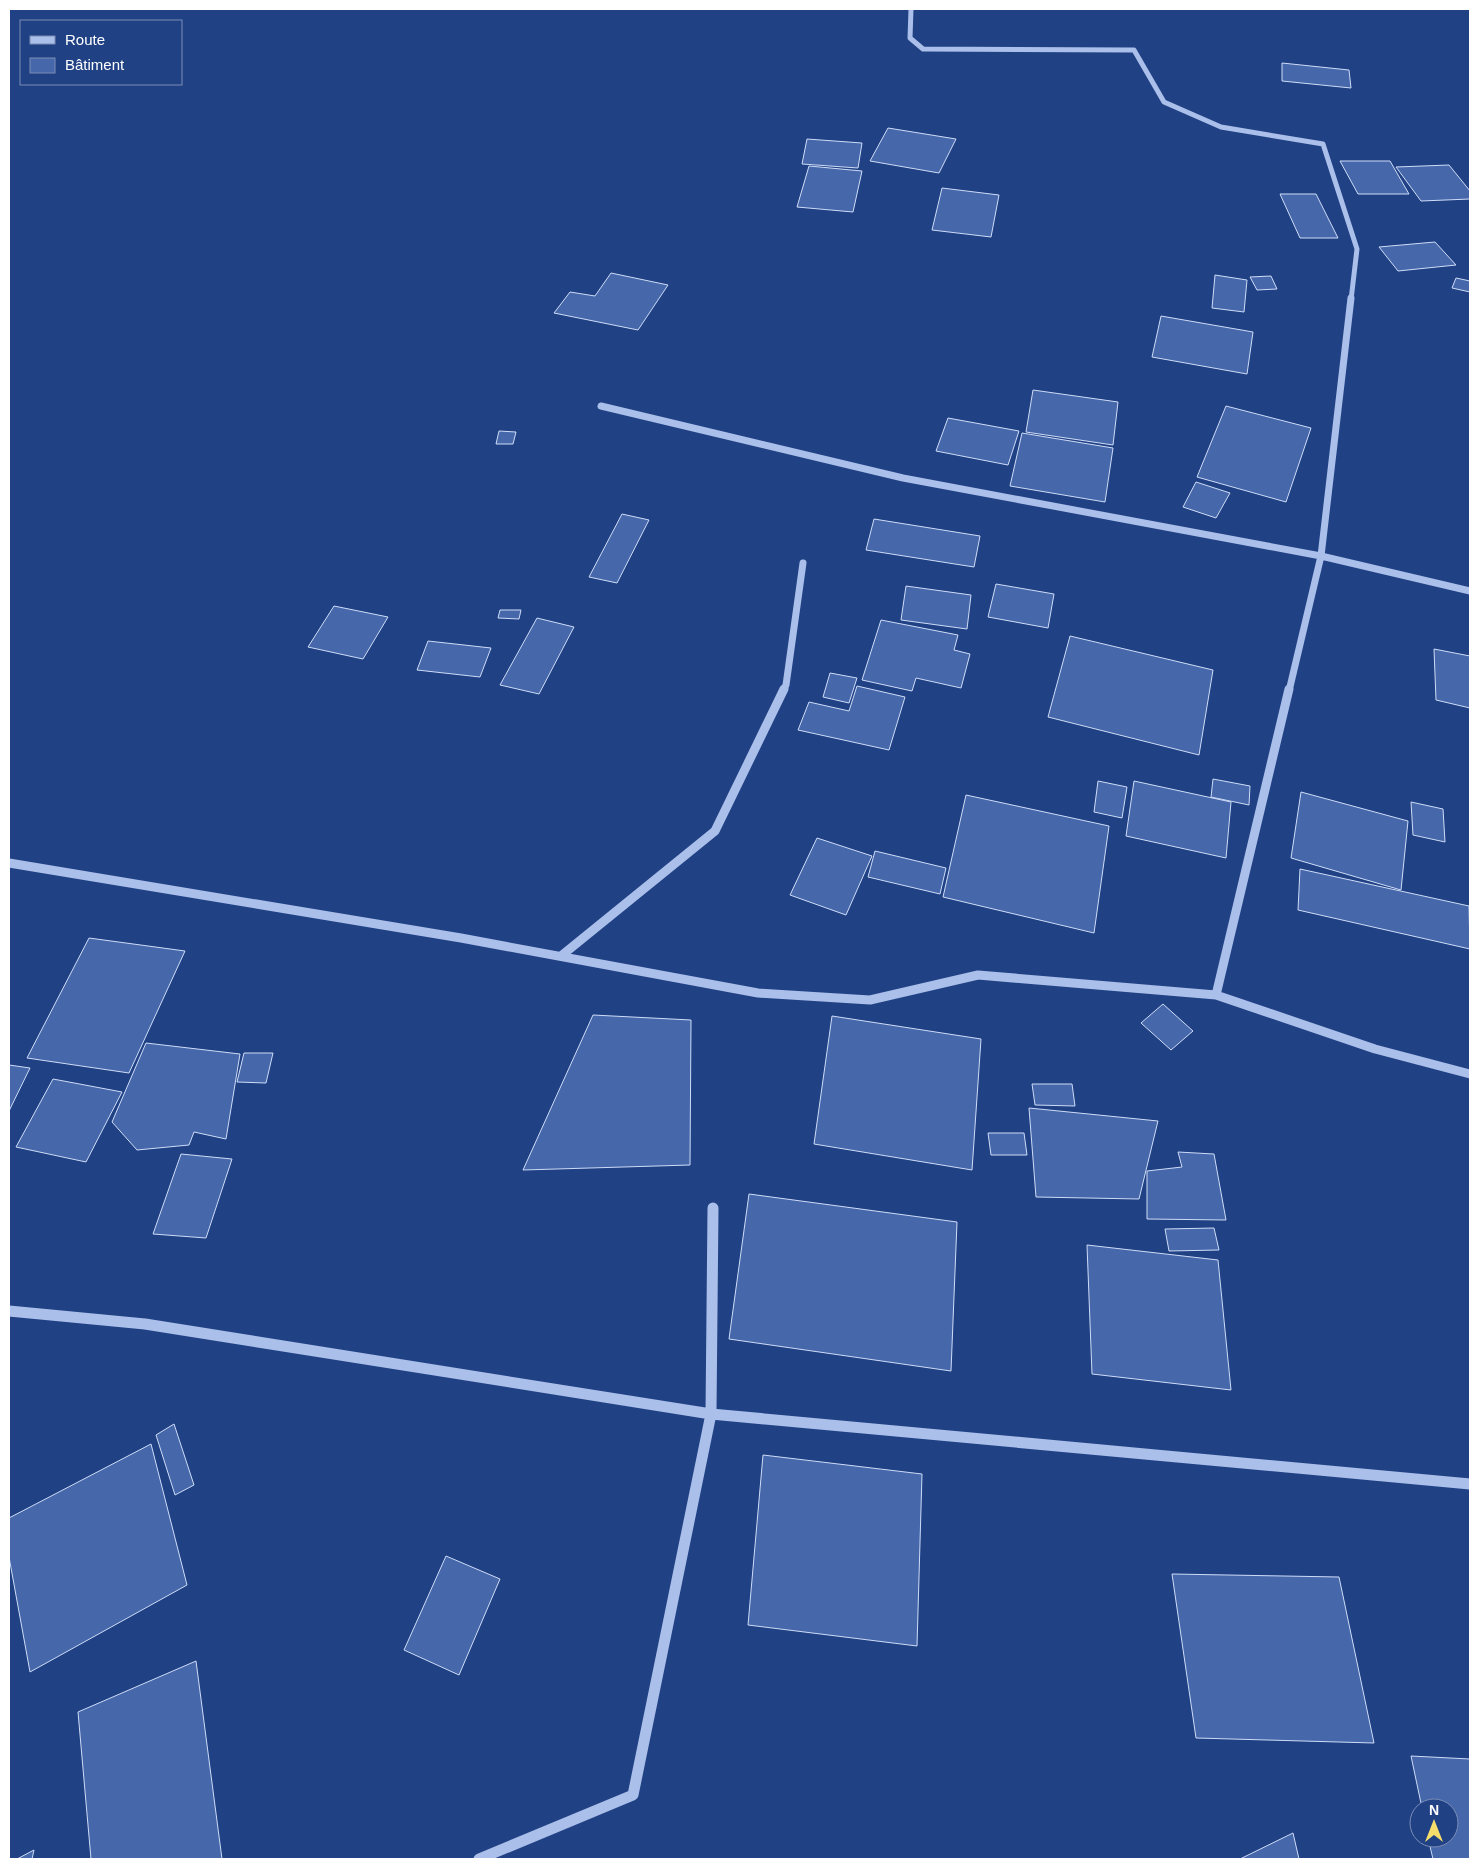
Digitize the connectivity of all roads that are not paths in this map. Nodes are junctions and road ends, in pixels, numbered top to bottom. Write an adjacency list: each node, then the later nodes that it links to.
1 (912, 9): 3 (street)
2 (601, 406): 3 (street)
3 (1321, 556): 5 (street); 8 (street)
4 (803, 563): 7 (street)
5 (1470, 592)
6 (9, 863): 7 (street)
7 (561, 956): 8 (street)
8 (1216, 995): 9 (street)
9 (1470, 1074)
10 (714, 1208): 12 (street)
11 (9, 1311): 12 (street)
12 (711, 1414): 13 (street); 14 (street)
13 (1470, 1484)
14 (480, 1859)

